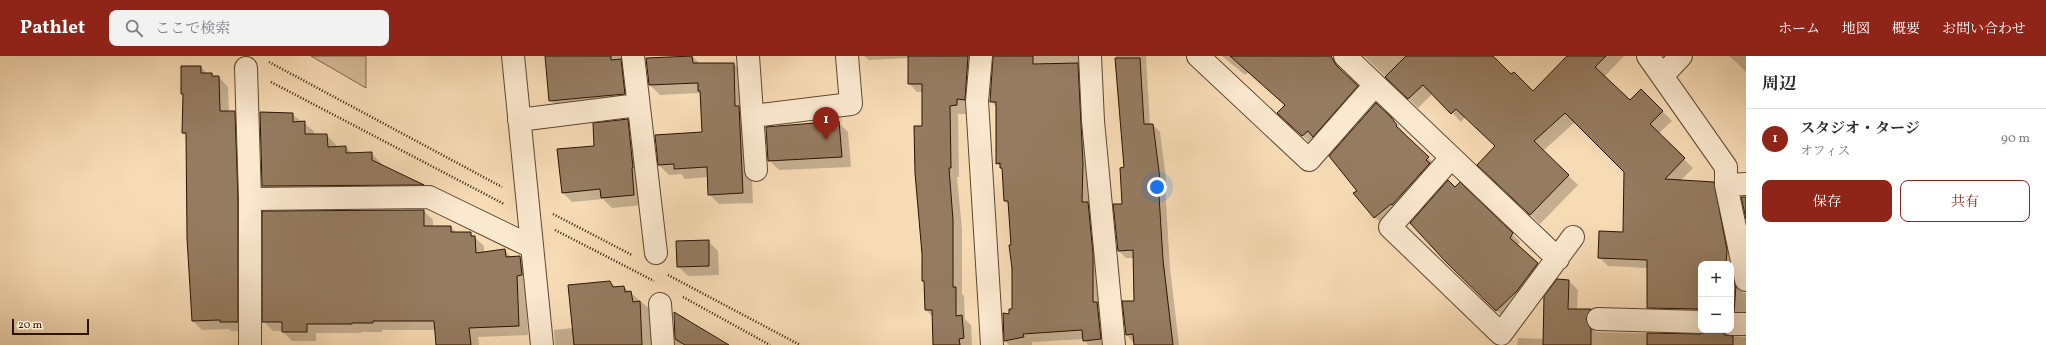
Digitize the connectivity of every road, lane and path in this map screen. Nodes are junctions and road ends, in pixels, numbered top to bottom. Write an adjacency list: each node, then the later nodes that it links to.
1 (513, 56): 16 (street)
2 (633, 56): 14 (street)
3 (748, 56): 15 (street)
4 (848, 56): 15 (street)
5 (981, 56): 36 (street)
6 (1090, 56): 37 (street)
7 (1198, 56): 13 (street)
8 (1345, 56): 13 (street)
9 (1648, 56): 12 (street)
10 (1681, 56): 12 (street)
11 (246, 68): 20 (street); 21 (path)
12 (1663, 75): 19 (street)
13 (1375, 85): 17 (street)
14 (638, 105): 16 (street); 24 (street)
15 (753, 116): 18 (street)
16 (519, 120): 21 (street)
17 (1451, 158): 25 (street); 25 (street)
18 (756, 170)
19 (1736, 184): 26 (street)
20 (250, 199): 23 (street); 32 (street)
21 (529, 217): 23 (street); 27 (path)
22 (1573, 237): 25 (street)
23 (532, 247): 33 (street)
24 (656, 252)
25 (1558, 259)
26 (1746, 277)
27 (666, 294): 34 (street); 35 (path)
28 (1598, 319): 29 (street)
29 (1698, 322)
30 (1734, 324): 31 (street)
31 (1746, 324)
32 (250, 345)
33 (542, 345)
34 (663, 345)
35 (770, 345)
36 (992, 345)
37 (1114, 345)

